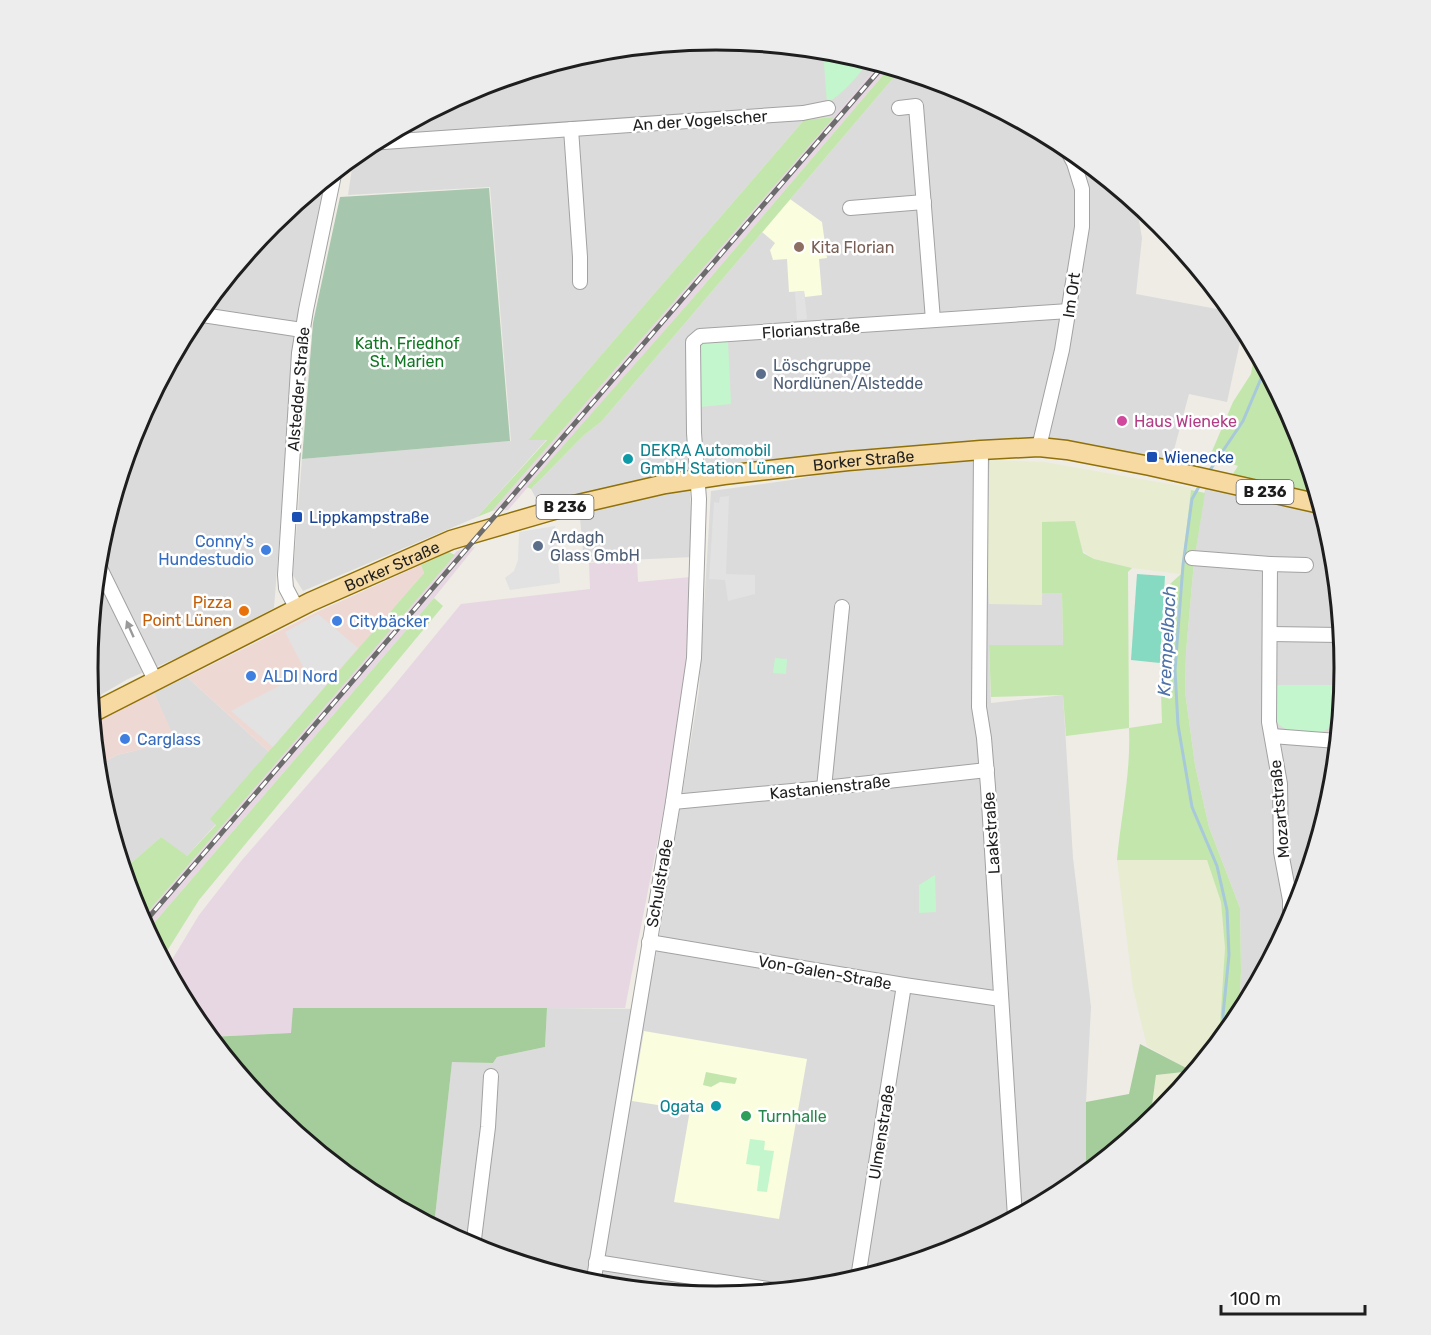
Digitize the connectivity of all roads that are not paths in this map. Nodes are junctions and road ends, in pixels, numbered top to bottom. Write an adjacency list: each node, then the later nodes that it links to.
1 (828, 108): 3 (street, An der Vogelscher)
2 (899, 108): 7 (street)
3 (572, 129): 4 (street, An der Vogelscher); 9 (street)
4 (392, 141)
5 (1075, 165): 10 (street, Im Ort)
6 (332, 183): 13 (street, Alstedder Straße)
7 (924, 202): 8 (street); 12 (street)
8 (850, 208)
9 (580, 282)
10 (1069, 312): 12 (street, Florianstraße); 14 (street, Im Ort)
11 (208, 316): 13 (street)
12 (933, 320): 16 (street, Florianstraße)
13 (302, 330): 23 (street, Alstedder Straße)
14 (1038, 447): 15 (main road, Borker Straße / B 236); 17 (main road, Borker Straße / B 236)
15 (981, 450): 16 (main road, Borker Straße / B 236); 30 (street, Laakstraße)
16 (698, 479): 23 (main road, Borker Straße / B 236); 32 (street, Schulstraße)
17 (1310, 502)
18 (1192, 558): 19 (street)
19 (1270, 564): 20 (street); 24 (street, Mozartstraße)
20 (1306, 565)
21 (105, 576): 26 (street, one-way to 21)
22 (842, 607): 31 (street)
23 (297, 609): 26 (main road, Borker Straße / B 236)
24 (1270, 634): 25 (street); 28 (street, Mozartstraße)
25 (1332, 635)
26 (156, 682): 27 (main road, Borker Straße / B 236)
27 (99, 710)
28 (1272, 736): 29 (street, Mozartstraße); 33 (street, Mozartstraße)
29 (1329, 740)
30 (987, 770): 31 (street, Kastanienstraße); 36 (street, Laakstraße)
31 (824, 788): 32 (street, Kastanienstraße)
32 (673, 802): 34 (street, Schulstraße)
33 (1289, 896)
34 (649, 942): 35 (street, Von-Galen-Straße); 40 (street, Schulstraße)
35 (904, 985): 36 (street, Von-Galen-Straße); 41 (street, Ulmenstraße)
36 (1001, 999): 38 (street, Laakstraße)
37 (491, 1076): 39 (street)
38 (1014, 1208)
39 (474, 1236)
40 (597, 1262): 42 (street, Schulstraße); 43 (street)
41 (860, 1268)
42 (594, 1274)
43 (709, 1286)

